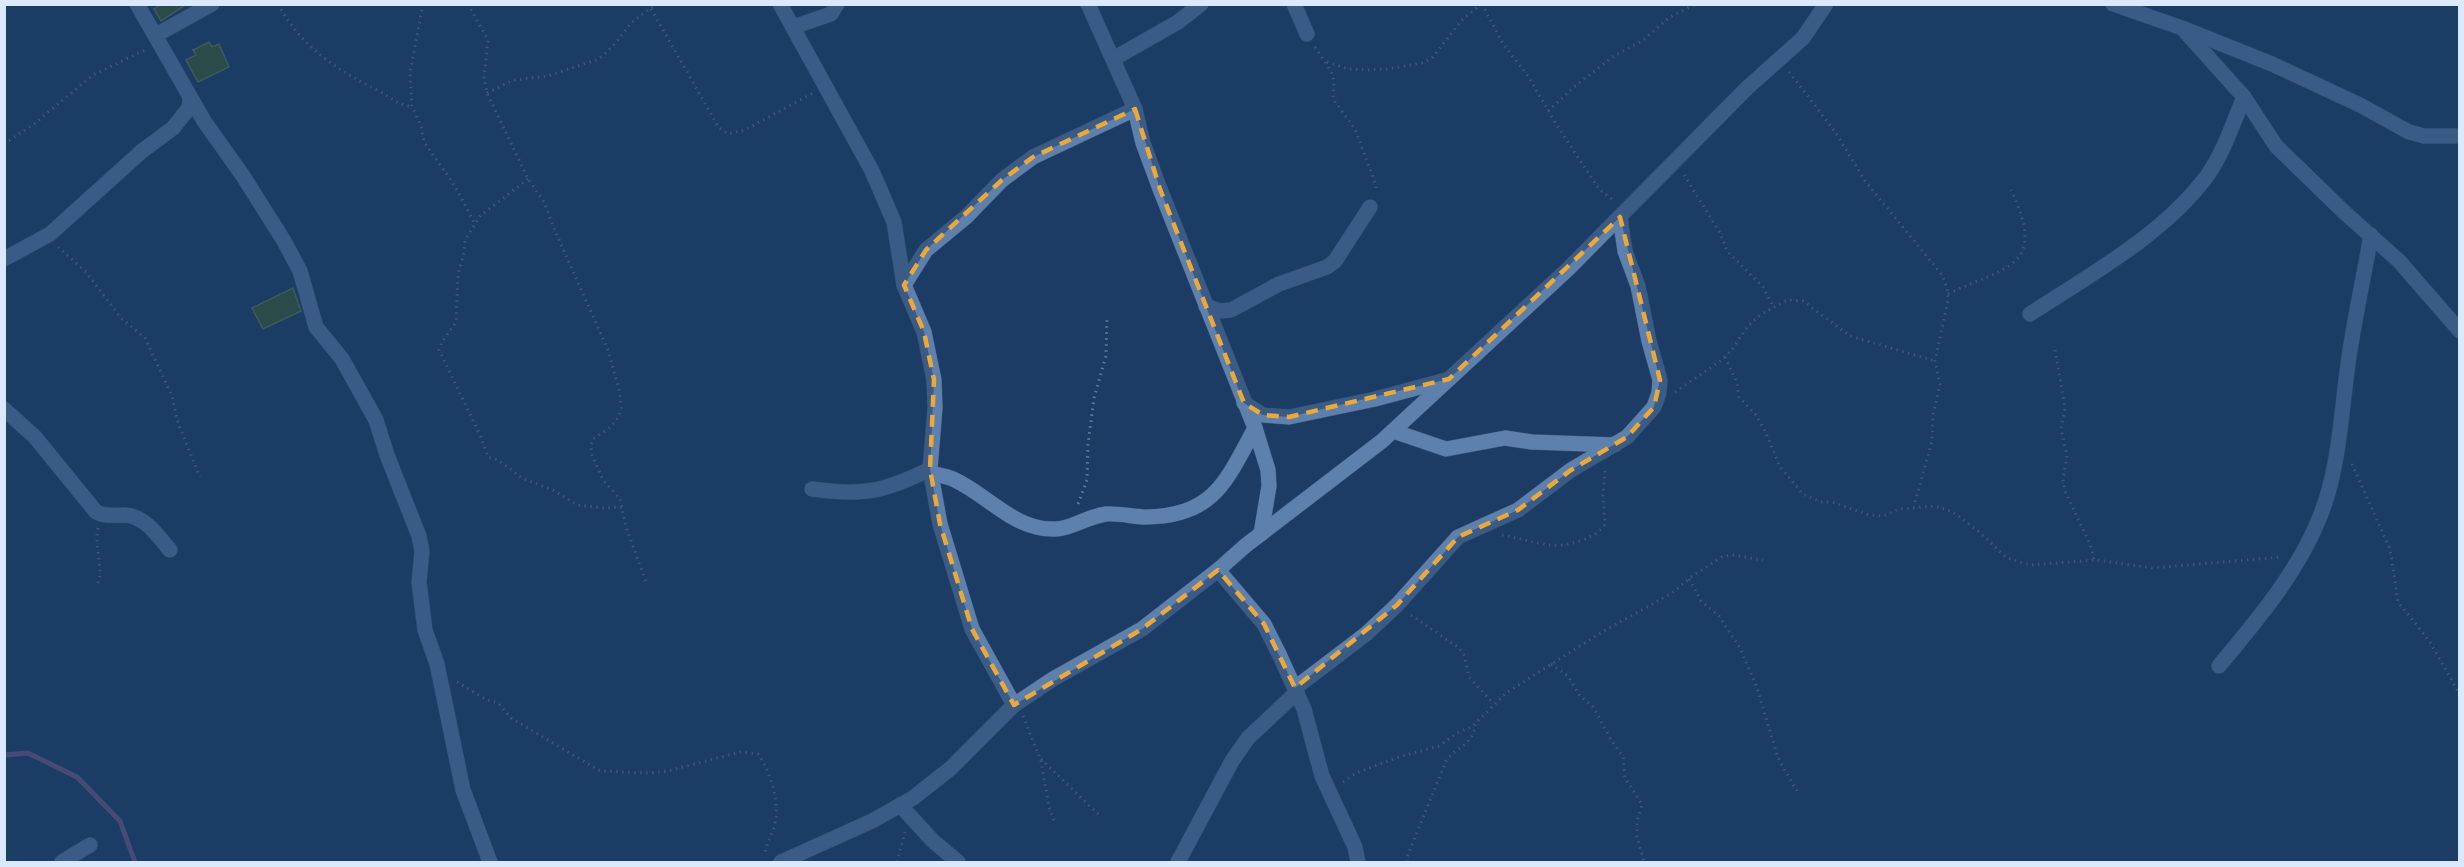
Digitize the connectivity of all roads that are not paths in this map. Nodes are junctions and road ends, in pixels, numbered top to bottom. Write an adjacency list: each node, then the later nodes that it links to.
1 (137, 4): 13 (street)
2 (212, 4): 13 (street)
3 (780, 4): 10 (street)
4 (837, 4): 10 (street)
5 (1088, 4): 14 (street)
6 (1201, 4): 14 (street)
7 (1294, 4): 12 (street)
8 (1826, 4): 20 (street)
9 (2113, 4): 11 (street)
10 (793, 27): 23 (street)
11 (2182, 28): 15 (street); 18 (street)
12 (1307, 34)
13 (158, 38): 16 (street)
14 (1113, 59): 17 (street)
15 (2244, 97): 21 (street); 25 (street)
16 (190, 98): 22 (street); 44 (street)
17 (1135, 110): 23 (street); 24 (street)
18 (2460, 136)
19 (1370, 207): 24 (street)
20 (1620, 217): 27 (street); 32 (street)
21 (2371, 235): 26 (street); 38 (street)
22 (4, 258)
23 (904, 285): 33 (street)
24 (1206, 306): 28 (street)
25 (2030, 314)
26 (2460, 331)
27 (1449, 379): 28 (street); 31 (street)
28 (1244, 403): 30 (street)
29 (4, 409): 36 (street)
30 (1255, 428): 33 (street); 35 (street)
31 (1393, 431): 32 (street); 35 (street)
32 (1610, 448): 39 (street)
33 (931, 471): 34 (street); 40 (street)
34 (812, 489)
35 (1261, 534): 37 (street)
36 (170, 550)
37 (1218, 570): 39 (street); 40 (street)
38 (2219, 666)
39 (1296, 690): 47 (street); 48 (street)
40 (1015, 704): 41 (street)
41 (906, 811): 45 (street); 46 (street)
42 (90, 845): 43 (street)
43 (62, 862)
44 (490, 862)
45 (781, 862)
46 (958, 862)
47 (1178, 862)
48 (1358, 862)

